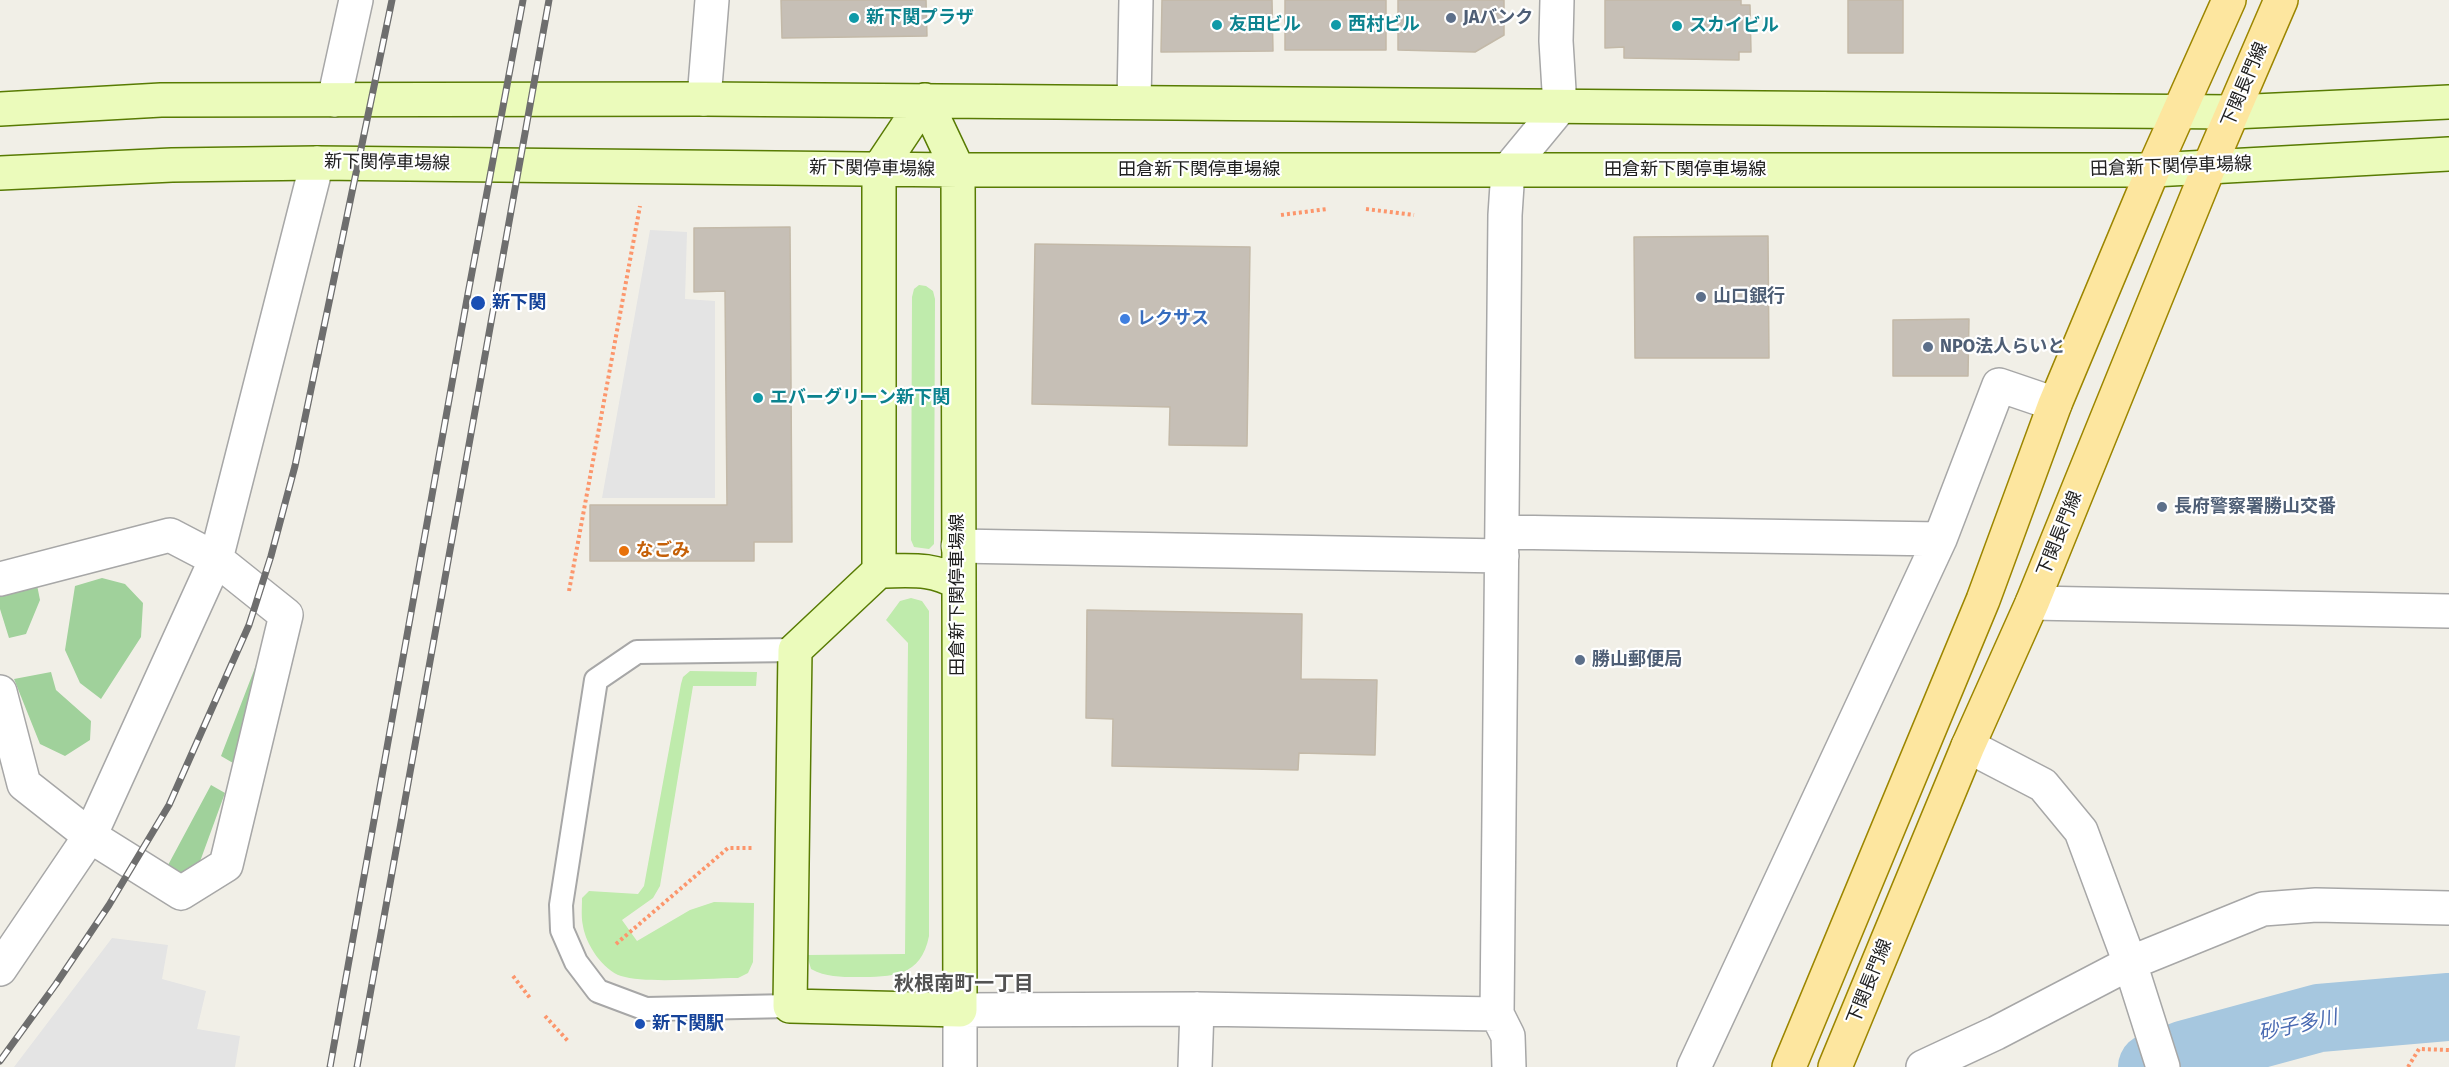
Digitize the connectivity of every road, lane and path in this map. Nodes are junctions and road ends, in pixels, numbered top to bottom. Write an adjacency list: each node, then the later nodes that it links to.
1 (356, 0): 8 (street)
2 (712, 0): 7 (street)
3 (1136, 0): 10 (street)
4 (1557, 0): 12 (street)
5 (2229, 0): 14 (main road)
6 (2281, 0): 15 (main road, 下関長門線)
7 (704, 99): 8 (main road); 9 (main road)
8 (334, 100): 13 (main road)
9 (925, 100): 10 (main road); 19 (main road); 20 (main road, 新下関停車場線)
10 (1134, 102): 12 (main road)
11 (2449, 102): 15 (main road)
12 (1560, 107): 14 (main road); 21 (street)
13 (0, 110)
14 (2180, 111): 15 (main road); 22 (main road)
15 (2233, 112): 18 (main road, 下関長門線)
16 (2449, 154): 18 (main road, 田倉新下関停車場線)
17 (317, 163): 19 (main road, 新下関停車場線); 23 (main road, 新下関停車場線); 33 (street)
18 (2208, 167): 22 (main road, 田倉新下関停車場線); 38 (main road, 下関長門線)
19 (879, 169): 20 (main road, 新下関停車場線); 34 (main road)
20 (958, 170): 21 (main road, 田倉新下関停車場線); 32 (main road, 田倉新下関停車場線)
21 (1508, 170): 22 (main road, 田倉新下関停車場線); 31 (street)
22 (2153, 170): 29 (main road)
23 (0, 173)
24 (640, 206): 37 (path)
25 (1328, 208): 27 (path)
26 (1365, 208): 28 (path)
27 (1281, 215)
28 (1414, 215)
29 (2055, 404): 30 (street); 62 (main road)
30 (1940, 539): 31 (street); 61 (street)
31 (1502, 544): 32 (street); 54 (street)
32 (958, 546): 36 (main road, 田倉新下関停車場線)
33 (216, 559): 35 (street); 43 (street); 43 (street)
34 (879, 571): 36 (main road); 40 (main road)
35 (0, 579)
36 (958, 583): 53 (main road, 田倉新下関停車場線)
37 (569, 591)
38 (2032, 603): 39 (street); 42 (main road, 下関長門線)
39 (2449, 611)
40 (795, 650): 51 (main road); 51 (lane)
41 (0, 692): 43 (street)
42 (1968, 746): 47 (street); 63 (main road, 下関長門線)
43 (90, 836): 48 (street)
44 (752, 848): 46 (path)
45 (2449, 908): 47 (street)
46 (616, 944)
47 (2130, 963): 64 (street); 65 (street)
48 (0, 969)
49 (513, 975): 50 (path)
50 (531, 998)
51 (790, 1006): 53 (main road)
52 (1197, 1009): 53 (street); 54 (street); 59 (street)
53 (960, 1010): 58 (street)
54 (1497, 1014): 60 (street)
55 (545, 1016): 56 (path)
56 (568, 1041)
57 (2449, 1050): 66 (path)
58 (960, 1067)
59 (1195, 1067)
60 (1509, 1067)
61 (1694, 1067)
62 (1789, 1067)
63 (1835, 1067)
64 (1923, 1067)
65 (2163, 1067)
66 (2408, 1067)

